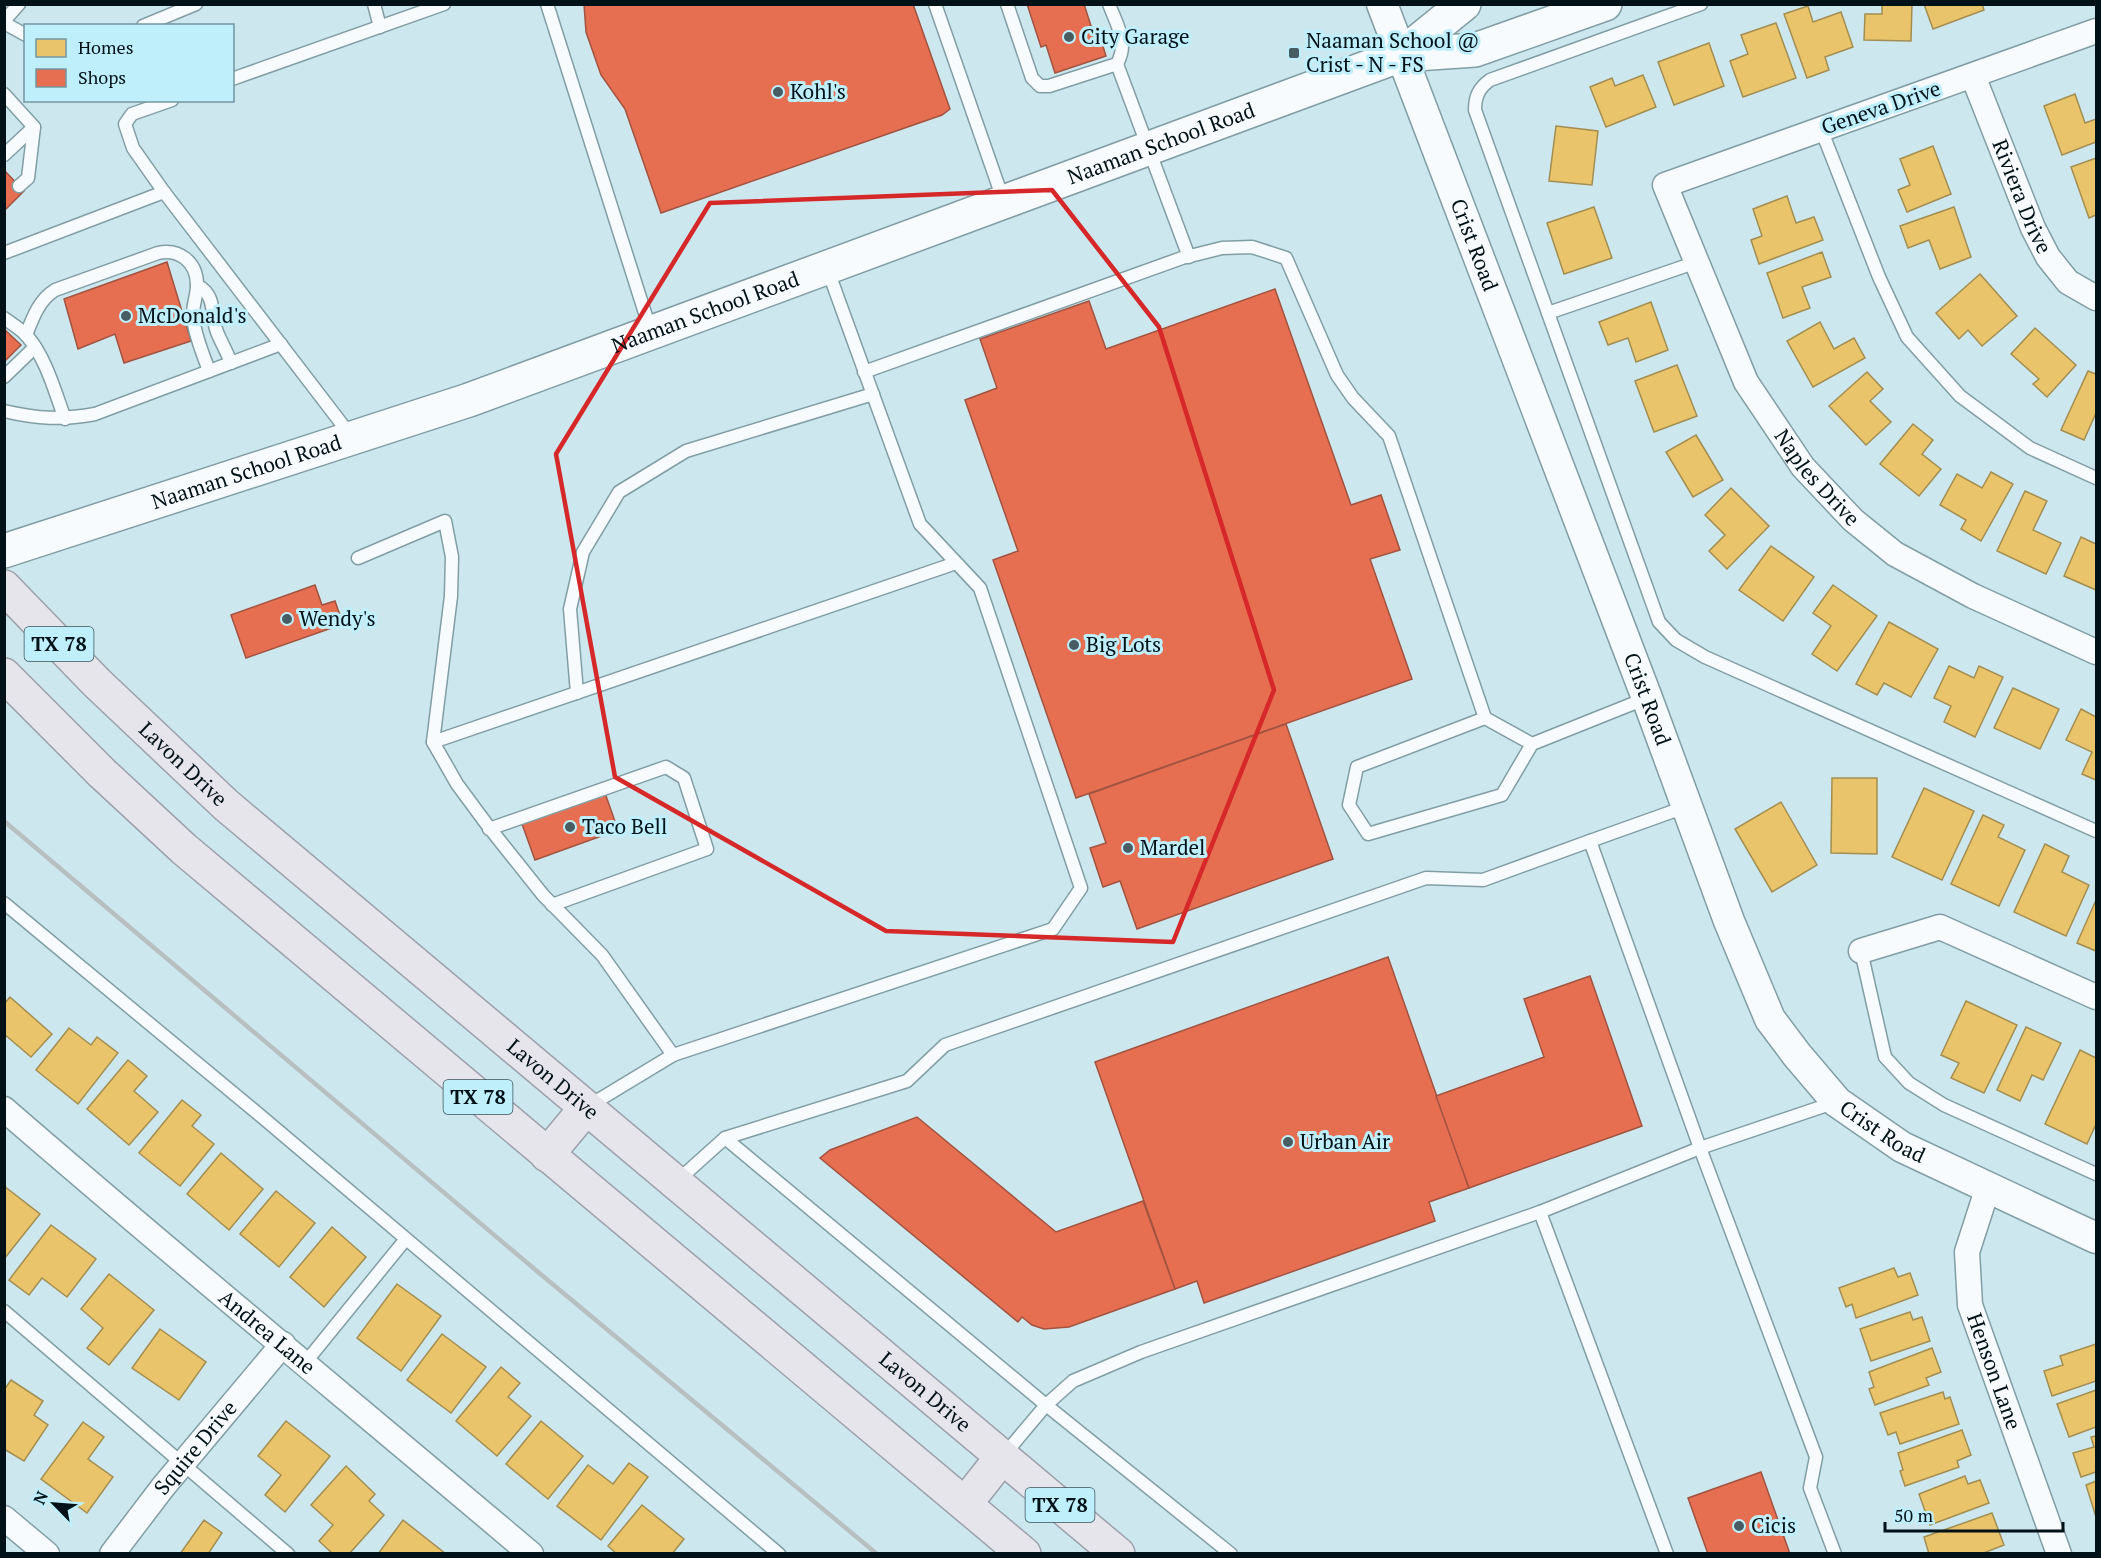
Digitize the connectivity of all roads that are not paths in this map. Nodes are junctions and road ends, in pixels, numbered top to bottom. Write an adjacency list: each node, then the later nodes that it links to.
1 (19, 4): 13 (lane)
2 (196, 4): 14 (lane)
3 (374, 4): 15 (lane)
4 (444, 4): 15 (lane)
5 (547, 4): 40 (lane)
6 (935, 4): 31 (lane)
7 (1007, 4): 19 (lane)
8 (1109, 4): 19 (lane)
9 (1382, 4): 18 (street, Crist Road)
10 (1464, 4): 18 (main road, Naaman School Road)
11 (1605, 4): 18 (main road, Naaman School Road)
12 (1701, 4): 38 (lane)
13 (4, 22): 17 (lane)
14 (148, 24)
15 (380, 27): 21 (lane)
16 (2097, 32): 20 (street, Geneva Drive)
17 (24, 34)
18 (1401, 56): 26 (main road, Naaman School Road); 60 (street, Crist Road)
19 (1117, 64): 26 (lane)
20 (1973, 76): 25 (street, Geneva Drive); 37 (street, Riviera Drive)
21 (234, 78)
22 (4, 94): 24 (lane)
23 (166, 102): 30 (lane)
24 (34, 127): 27 (lane); 29 (lane)
25 (1821, 129): 28 (street, Geneva Drive); 52 (lane)
26 (1148, 149): 31 (main road, Naaman School Road); 33 (lane)
27 (4, 155)
28 (1665, 185): 34 (street, Naples Drive)
29 (19, 186)
30 (164, 192): 32 (lane); 42 (lane)
31 (1004, 202): 35 (main road, Naaman School Road)
32 (4, 253)
33 (1189, 256): 47 (lane); 61 (lane)
34 (1697, 262): 38 (lane); 57 (street, Naples Drive)
35 (826, 268): 40 (main road, Naaman School Road); 47 (lane)
36 (197, 285): 41 (lane); 44 (lane); 45 (lane)
37 (2097, 298)
38 (1548, 313): 66 (lane)
39 (4, 318): 41 (lane)
40 (651, 333): 51 (main road, Naaman School Road)
41 (27, 335): 43 (lane)
42 (281, 344): 44 (lane); 51 (lane)
43 (35, 347): 46 (lane); 50 (lane)
44 (231, 363): 45 (lane)
45 (209, 371): 50 (lane)
46 (6, 372)
47 (864, 372): 48 (lane)
48 (873, 394): 55 (lane); 59 (lane)
49 (4, 411): 50 (lane)
50 (65, 419)
51 (353, 438): 53 (main road, Naaman School Road)
52 (2097, 478)
53 (4, 551)
54 (358, 558): 62 (lane)
55 (956, 563): 59 (lane); 72 (lane)
56 (4, 587): 74 (main road, Lavon Drive / TX 78)
57 (2097, 652)
58 (4, 675): 78 (main road, TX 78)
59 (577, 693): 62 (lane)
60 (1647, 698): 63 (lane); 64 (street, Crist Road)
61 (1485, 718): 63 (lane); 63 (lane)
62 (433, 742): 65 (lane)
63 (1532, 744)
64 (1688, 806): 67 (lane); 73 (street, Crist Road)
65 (489, 829): 69 (lane); 69 (lane)
66 (2097, 831)
67 (1590, 841): 76 (lane); 77 (lane)
68 (4, 903): 84 (lane)
69 (552, 905): 72 (lane)
70 (1861, 951): 71 (street); 79 (lane)
71 (2097, 998)
72 (672, 1055): 74 (lane)
73 (1837, 1102): 77 (lane); 81 (street, Crist Road)
74 (586, 1108): 78 (main road); 80 (main road, Lavon Drive / TX 78)
75 (4, 1109): 86 (street, Andrea Lane)
76 (725, 1138): 80 (lane); 88 (lane)
77 (1700, 1148): 82 (lane); 102 (lane)
78 (547, 1155): 91 (main road, TX 78)
79 (2097, 1174)
80 (675, 1183): 89 (main road, Lavon Drive / TX 78)
81 (1988, 1187): 83 (street, Crist Road); 103 (street, Henson Lane)
82 (1540, 1212): 88 (lane); 101 (lane)
83 (2097, 1238)
84 (405, 1240): 87 (lane); 97 (lane)
85 (4, 1311): 90 (lane)
86 (283, 1344): 87 (street, Andrea Lane); 90 (street, Squire Drive)
87 (305, 1363): 96 (street, Andrea Lane)
88 (1046, 1405): 89 (lane); 100 (lane)
89 (1002, 1457): 91 (main road); 99 (main road, Lavon Drive / TX 78)
90 (183, 1463): 94 (street, Squire Drive); 95 (lane)
91 (965, 1504): 98 (main road, TX 78)
92 (4, 1518): 93 (street)
93 (47, 1554)
94 (112, 1554)
95 (288, 1554)
96 (531, 1554)
97 (779, 1554)
98 (1024, 1554)
99 (1118, 1554)
100 (1231, 1554)
101 (1667, 1554)
102 (1835, 1554)
103 (2059, 1554)

